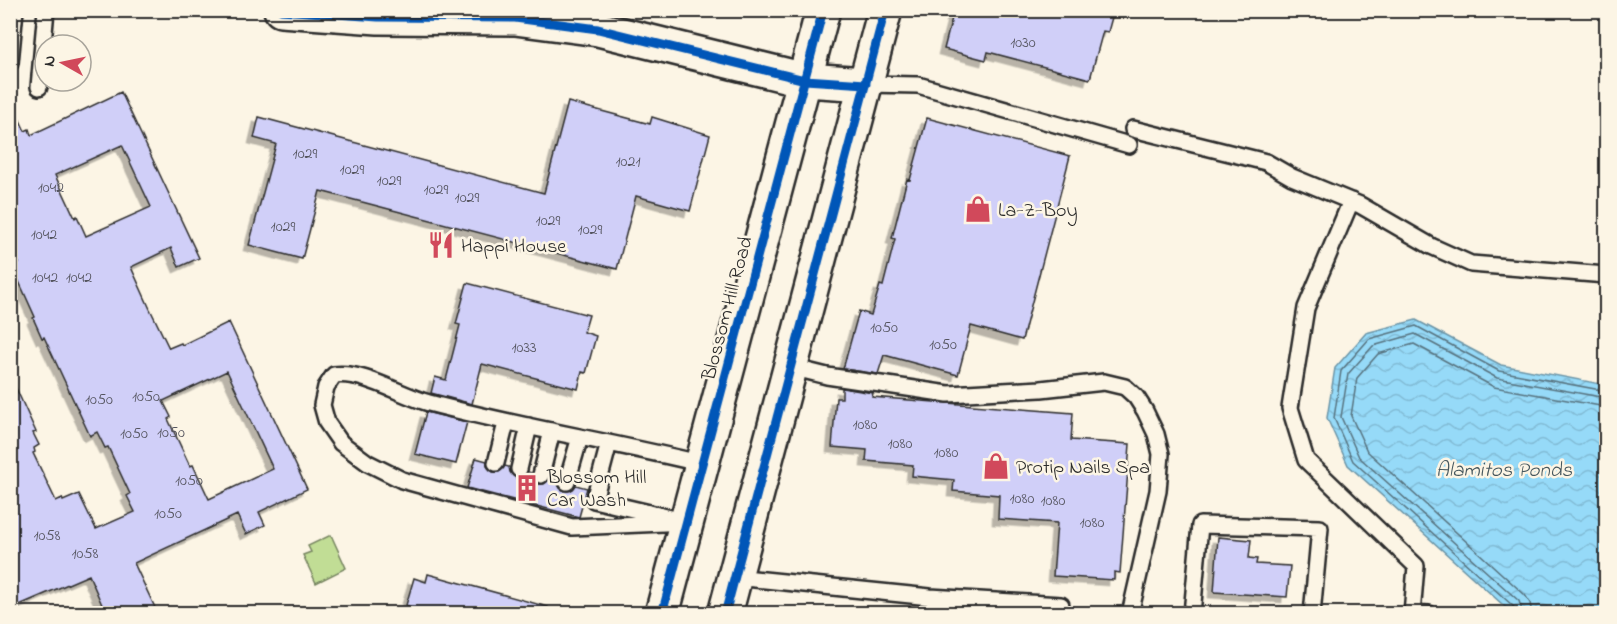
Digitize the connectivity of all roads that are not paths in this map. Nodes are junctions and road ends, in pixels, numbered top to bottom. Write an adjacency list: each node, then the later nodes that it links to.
1 (15, 10): 7 (lane)
2 (46, 10): 6 (lane)
3 (281, 10): 8 (main road)
4 (823, 10): 8 (main road, Blossom Hill Road)
5 (885, 10): 9 (main road)
6 (44, 33)
7 (10, 63)
8 (805, 80): 9 (main road); 21 (main road, Blossom Hill Road)
9 (866, 84): 11 (lane); 14 (main road)
10 (1133, 129): 12 (lane)
11 (1129, 145)
12 (1351, 201): 13 (lane); 29 (lane)
13 (1606, 275)
14 (791, 367): 28 (main road); 33 (lane)
15 (506, 423): 16 (lane); 20 (lane); 27 (lane)
16 (529, 426): 17 (lane); 22 (lane)
17 (552, 431): 18 (lane); 23 (lane)
18 (580, 436): 19 (lane); 24 (lane)
19 (609, 443): 21 (lane); 25 (lane)
20 (496, 463)
21 (703, 464): 26 (main road, Blossom Hill Road)
22 (519, 470)
23 (541, 475)
24 (567, 482)
25 (594, 500): 26 (lane); 27 (lane)
26 (687, 522): 27 (lane); 30 (main road, Blossom Hill Road)
27 (585, 526)
28 (735, 578): 31 (main road); 32 (lane)
29 (1412, 613): 36 (lane)
30 (662, 614)
31 (725, 614)
32 (1060, 614)
33 (1130, 614)
34 (1192, 614): 35 (lane)
35 (1312, 614)
36 (1429, 614)

